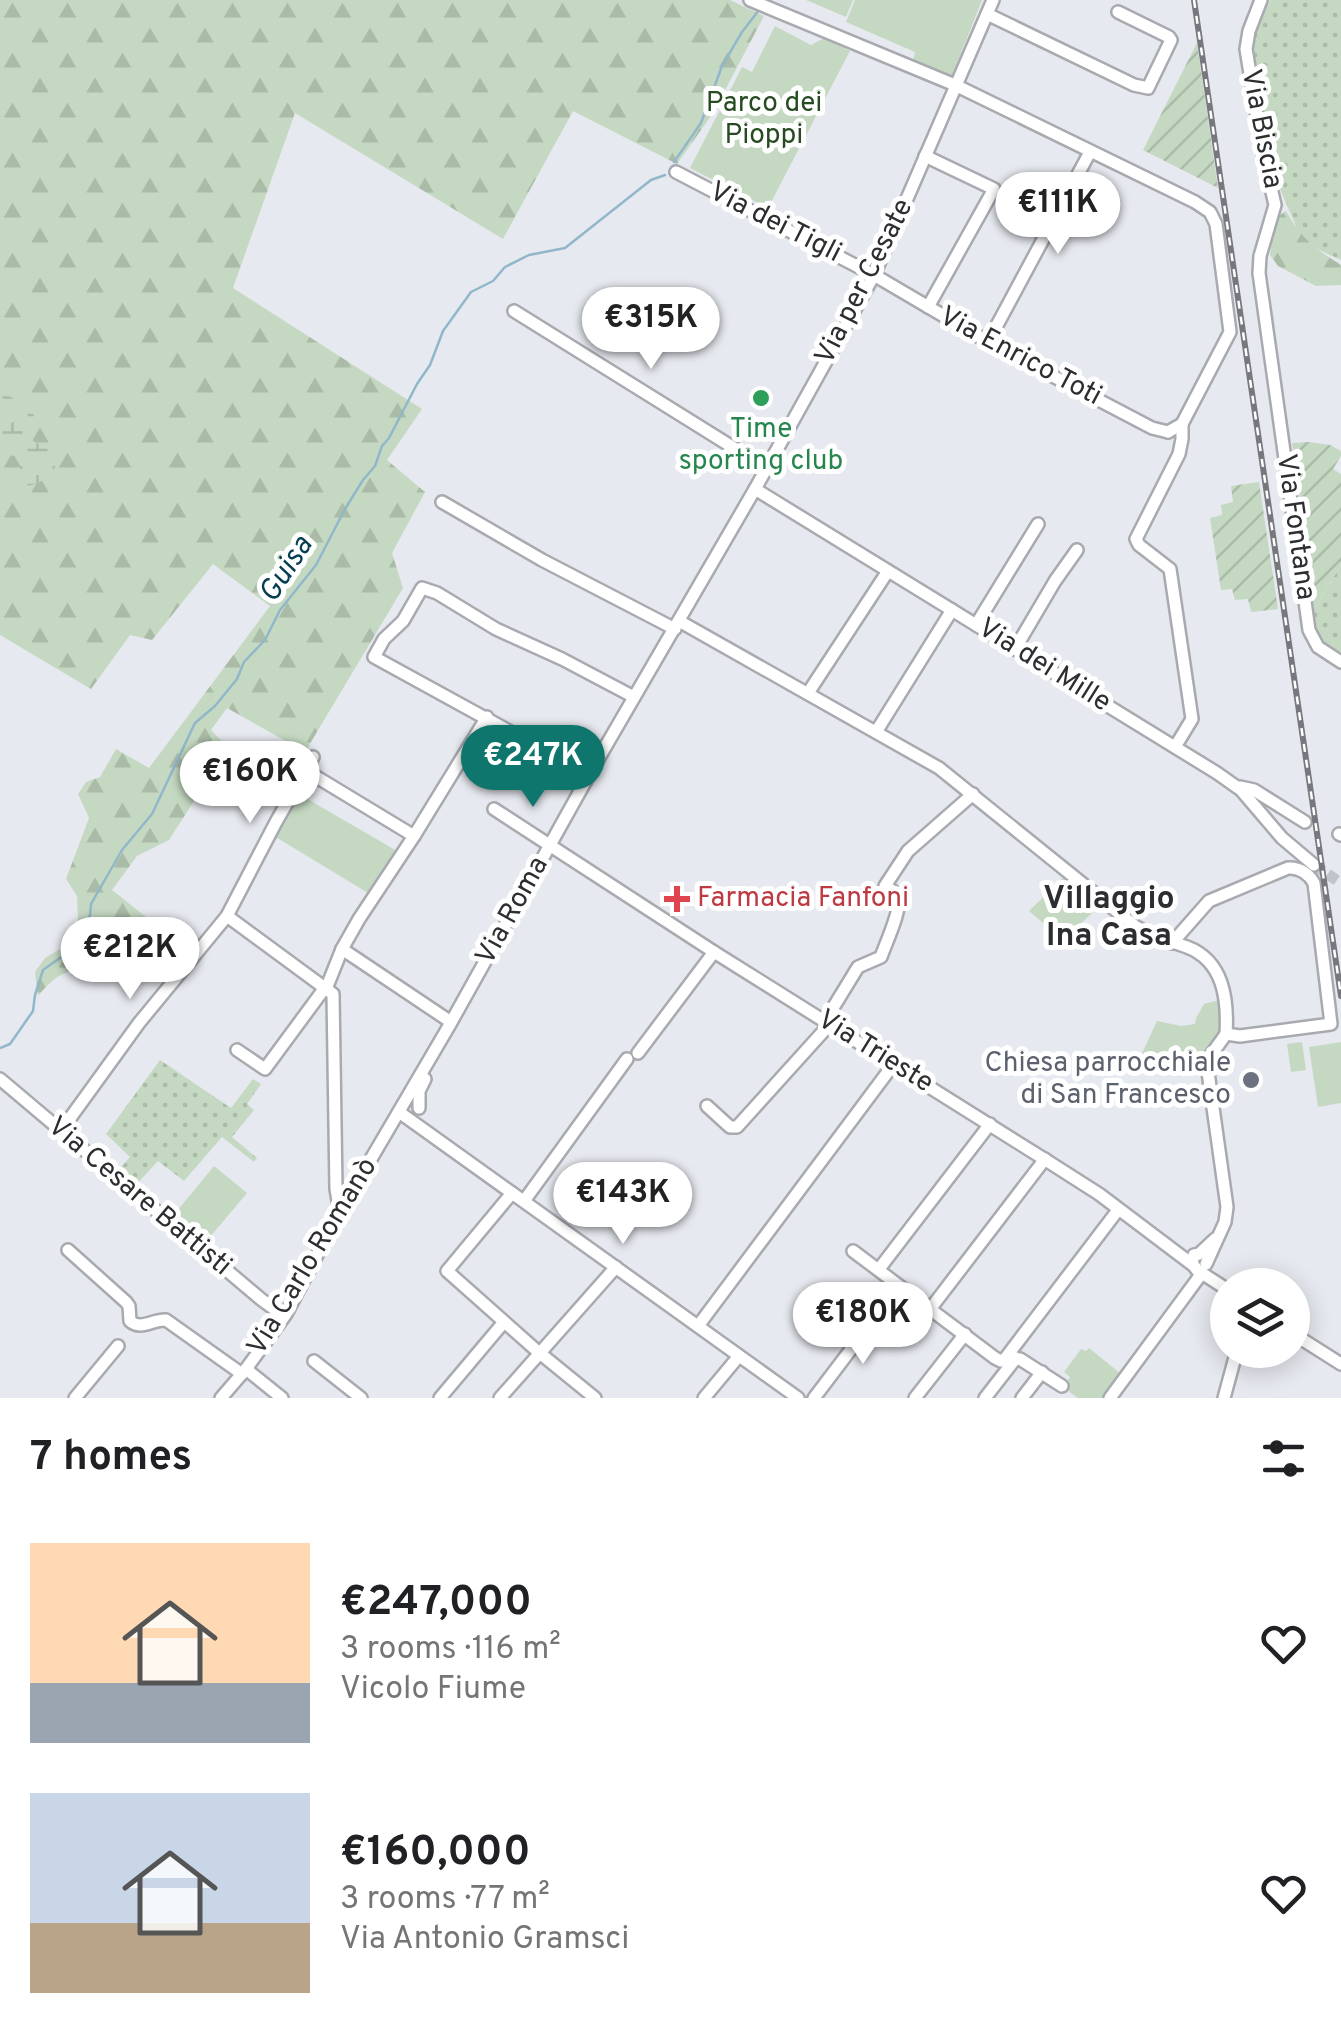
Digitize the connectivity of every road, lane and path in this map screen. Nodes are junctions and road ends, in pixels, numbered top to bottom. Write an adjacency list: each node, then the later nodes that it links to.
1 (750, 0): 6 (street)
2 (993, 0): 5 (street, Via per Cesate)
3 (1261, 0): 14 (street, Via Biscia)
4 (1118, 12): 5 (street)
5 (987, 14): 6 (street, Via per Cesate)
6 (956, 85): 7 (street); 8 (street, Via per Cesate)
7 (1090, 152): 13 (street); 15 (street)
8 (925, 156): 10 (street, Via per Cesate); 11 (street)
9 (676, 172): 10 (street, Via dei Tigli)
10 (874, 275): 11 (street, Via Enrico Toti); 18 (street, Via per Cesate)
11 (928, 308): 13 (street, Via Enrico Toti)
12 (514, 311): 18 (street)
13 (988, 342): 16 (street, Via Enrico Toti)
14 (1273, 378): 29 (street, Via Fontana)
15 (1182, 424): 16 (street); 17 (street)
16 (1168, 432): 17 (street)
17 (1181, 448): 34 (street)
18 (766, 468): 19 (street, Via per Cesate)
19 (756, 489): 23 (street, Via per Cesate); 24 (street, Via dei Mille)
20 (442, 502): 26 (street)
21 (1038, 524): 27 (street)
22 (1077, 550): 28 (street)
23 (718, 554): 26 (street, Via Roma)
24 (888, 570): 25 (street, Via dei Mille); 30 (street)
25 (952, 610): 27 (street, Via dei Mille); 33 (street)
26 (677, 625): 30 (street); 31 (street, Via Roma)
27 (976, 625): 28 (street, Via dei Mille)
28 (1016, 649): 34 (street, Via dei Mille)
29 (1341, 662)
30 (808, 693): 33 (street)
31 (634, 698): 32 (street); 37 (street, Via Roma)
32 (487, 717): 37 (street); 42 (street)
33 (876, 732): 39 (street)
34 (1175, 747): 38 (street, Via dei Mille)
35 (312, 757): 36 (street)
36 (305, 770): 42 (street); 47 (street)
37 (589, 775): 43 (street, Via Roma)
38 (1236, 786): 41 (street); 46 (street, Via dei Mille)
39 (974, 794): 48 (street); 53 (street)
40 (494, 810): 43 (street, Via Trieste)
41 (1305, 822)
42 (414, 836): 49 (street)
43 (549, 846): 44 (street, Via Trieste); 45 (street, Via Roma)
44 (565, 855): 45 (street); 50 (street, Via Trieste)
45 (541, 859): 52 (street, Via Roma)
46 (1314, 864)
47 (227, 916): 51 (street); 64 (street)
48 (1172, 943): 54 (street); 54 (street)
49 (342, 949): 51 (street); 52 (street)
50 (714, 952): 53 (street, Via Trieste); 68 (street)
51 (325, 989): 55 (street); 70 (street)
52 (451, 1022): 56 (street, Via Roma)
53 (827, 1023): 57 (street, Via Trieste); 60 (street)
54 (1226, 1034): 73 (street)
55 (237, 1050)
56 (428, 1064): 59 (street, Via Roma); 61 (street)
57 (893, 1064): 63 (street, Via Trieste); 81 (street)
58 (0, 1079): 64 (street, Via Cesare Battisti)
59 (410, 1092): 61 (street); 62 (street, Via Roma)
60 (707, 1106)
61 (419, 1108): 65 (street)
62 (399, 1112): 65 (street); 70 (street, Via Carlo Romanò)
63 (990, 1124): 66 (street, Via Trieste); 75 (street)
64 (58, 1127): 79 (street, Via Cesare Battisti)
65 (423, 1129): 67 (street)
66 (1045, 1160): 69 (street, Via Trieste); 77 (street)
67 (512, 1193): 68 (street); 80 (street)
68 (524, 1202): 74 (street)
69 (1118, 1210): 73 (street, Via Trieste); 87 (street)
70 (340, 1212): 79 (street, Via Carlo Romanò)
71 (68, 1250): 91 (street)
72 (853, 1250): 75 (street)
73 (1199, 1266): 76 (street, Via Trieste); 94 (street)
74 (616, 1267): 81 (street); 85 (street)
75 (879, 1270): 77 (street)
76 (1210, 1275)
77 (930, 1308): 82 (street)
78 (880, 1311): 104 (street)
79 (283, 1315): 91 (street, Via Carlo Romanò)
80 (504, 1322): 85 (street); 99 (street)
81 (698, 1326): 86 (street)
82 (965, 1334): 87 (street); 105 (street)
83 (1310, 1344): 89 (street)
84 (118, 1346): 95 (street)
85 (539, 1353): 100 (street); 101 (street)
86 (739, 1356): 102 (street); 103 (street)
87 (1010, 1359): 92 (street); 106 (street)
88 (314, 1361): 98 (street)
89 (1341, 1364)
90 (1232, 1368): 108 (street)
91 (244, 1371): 96 (street, Via Carlo Romanò); 97 (street)
92 (1042, 1372): 93 (street); 107 (street)
93 (1062, 1386)
94 (1112, 1395)
95 (80, 1396)
96 (222, 1398)
97 (282, 1398)
98 (361, 1398)
99 (440, 1398)
100 (500, 1398)
101 (595, 1398)
102 (704, 1398)
103 (798, 1398)
104 (814, 1398)
105 (915, 1398)
106 (985, 1398)
107 (1022, 1398)
108 (1224, 1398)

